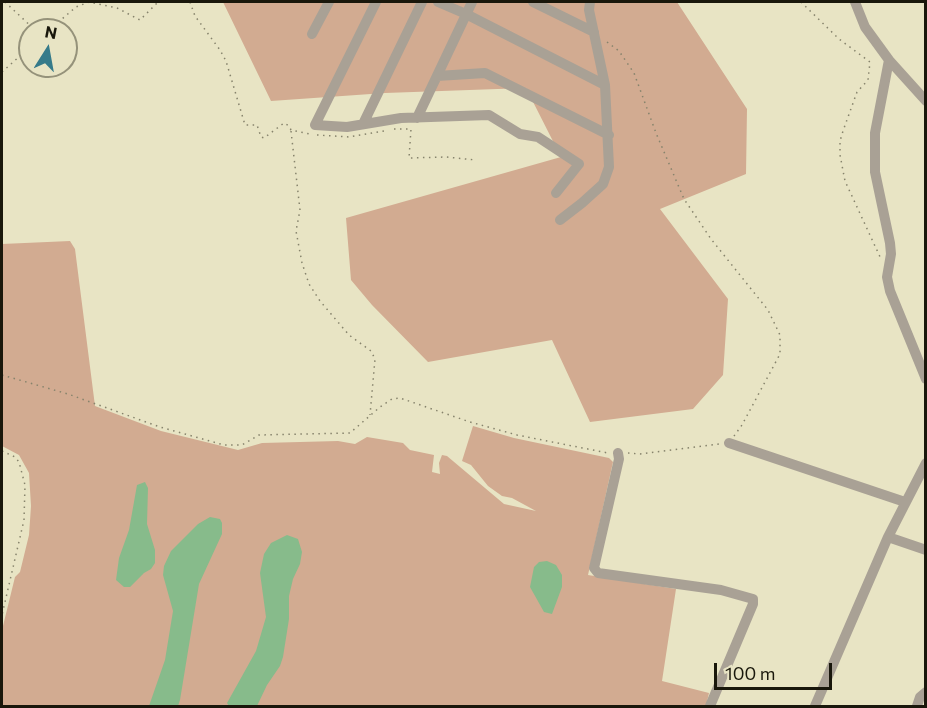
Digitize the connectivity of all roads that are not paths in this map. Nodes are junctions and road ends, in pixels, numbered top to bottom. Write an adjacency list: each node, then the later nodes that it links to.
1 (329, 2): 11 (street)
2 (376, 2): 17 (street)
3 (422, 2): 17 (street)
4 (438, 2): 9 (street)
5 (472, 2): 9 (street)
6 (533, 2): 10 (street)
7 (590, 2): 10 (street)
8 (855, 2): 12 (street)
9 (466, 14): 13 (street); 14 (street)
10 (594, 32): 14 (street)
11 (312, 34)
12 (889, 60): 15 (street); 21 (street)
13 (437, 76): 16 (street); 18 (street)
14 (605, 85): 18 (street)
15 (926, 101)
16 (417, 118): 17 (street); 19 (street)
17 (363, 124)
18 (609, 135): 20 (street)
19 (556, 193)
20 (560, 220)
21 (926, 379)
22 (729, 443): 25 (street)
23 (618, 453): 29 (street)
24 (926, 463): 25 (street)
25 (905, 502): 26 (street)
26 (888, 537): 27 (street); 30 (street)
27 (926, 550)
28 (926, 692): 31 (street)
29 (710, 706)
30 (815, 706)
31 (917, 706)

